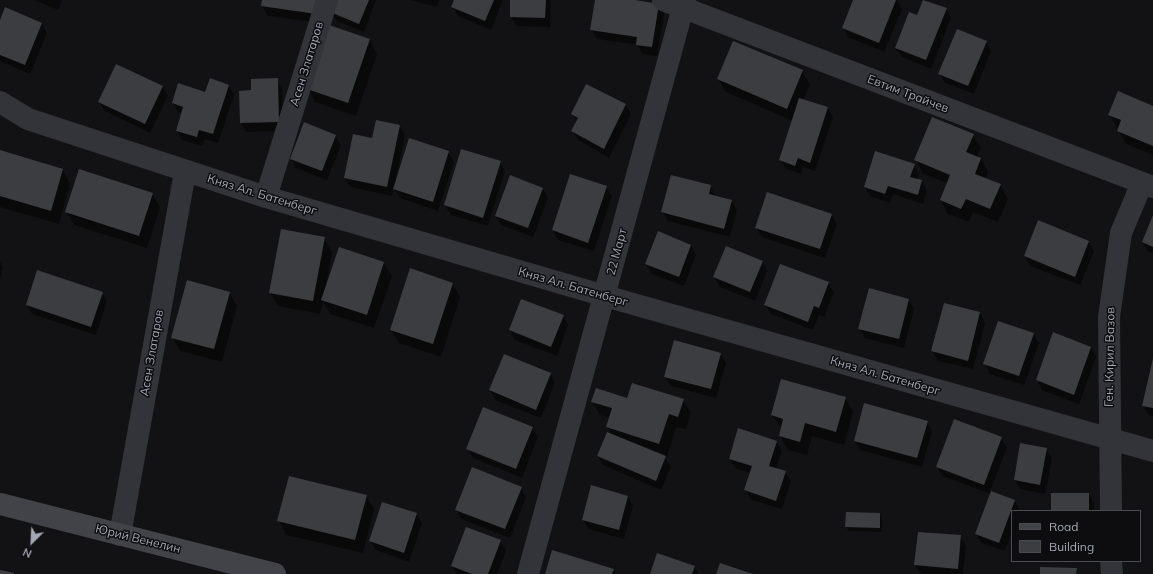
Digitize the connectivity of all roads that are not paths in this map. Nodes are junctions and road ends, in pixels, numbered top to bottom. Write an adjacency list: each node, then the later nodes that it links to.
1 (326, 0): 6 (street, Асен Златаров)
2 (677, 2): 5 (street, Евтим Трайчев); 7 (street, 22 Март)
3 (0, 102): 4 (street, Княз Ал. Батенберг)
4 (185, 172): 6 (street, Княз Ал. Батенберг); 12 (street, Асен Златаров)
5 (1147, 185): 8 (street, Ген. Кирил Вазов)
6 (266, 197): 7 (street, Княз Ал. Батенберг)
7 (605, 296): 8 (street, Княз Ал. Батенберг); 15 (street, 22 Март)
8 (1110, 440): 9 (street, Княз Ал. Батенберг); 11 (street, Ген. Кирил Вазов)
9 (1153, 452)
10 (0, 504): 12 (street, Юрий Венелин)
11 (1111, 510)
12 (120, 535): 14 (street, Юрий Венелин)
13 (1111, 562): 16 (street)
14 (275, 574)
15 (528, 574)
16 (1112, 574)

